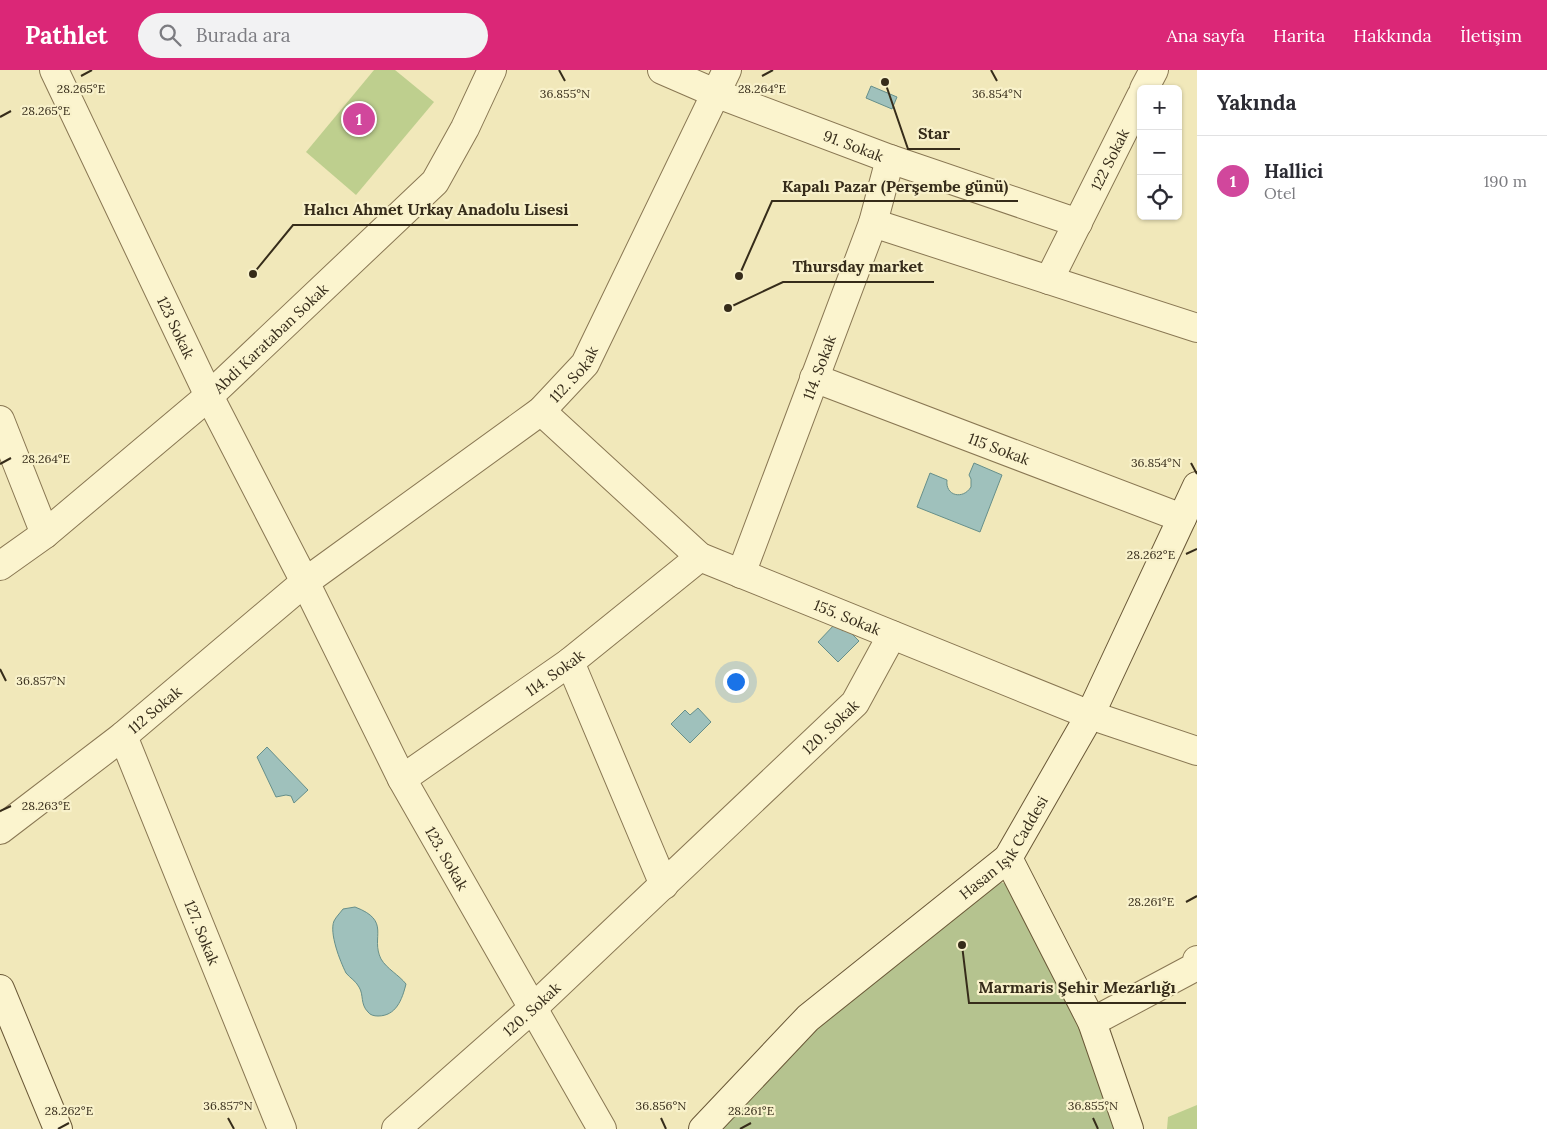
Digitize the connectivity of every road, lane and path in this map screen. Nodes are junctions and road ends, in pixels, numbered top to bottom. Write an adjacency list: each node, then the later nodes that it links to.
1 (54, 70): 14 (street, 123 Sokak)
2 (492, 70): 14 (street, Abdi Karataban Sokak)
3 (662, 70): 5 (street, 91. Sokak)
4 (1154, 70): 6 (street)
5 (721, 82): 8 (street, 91. Sokak); 15 (street, 112. Sokak)
6 (1146, 85)
7 (1137, 104): 10 (street, 122 Sokak)
8 (890, 159): 9 (street, 114. Sokak); 10 (street, 91. Sokak)
9 (872, 223): 11 (street); 13 (street, 114. Sokak)
10 (1078, 223): 11 (street, 122 Sokak)
11 (1049, 280): 12 (street)
12 (1197, 328)
13 (814, 378): 18 (street, 115 Sokak); 22 (street, 114. Sokak)
14 (209, 396): 19 (street, Abdi Karataban Sokak); 23 (street, 123 Sokak)
15 (540, 410): 20 (street, 155. Sokak); 23 (street, 112. Sokak)
16 (0, 420): 19 (street)
17 (1197, 486): 18 (street, Hasan Işık Caddesi)
18 (1182, 518): 26 (street, Hasan Işık Caddesi)
19 (45, 534): 21 (street, Abdi Karataban Sokak)
20 (700, 557): 22 (street, 155. Sokak); 25 (street, 114. Sokak)
21 (0, 566)
22 (741, 574): 24 (street, 155. Sokak)
23 (305, 582): 27 (street, 112 Sokak); 29 (street, 123. Sokak)
24 (892, 635): 26 (street, 155. Sokak); 32 (street, 120. Sokak)
25 (570, 662): 29 (street, 114. Sokak); 32 (street)
26 (1090, 715): 28 (street, 155. Sokak); 31 (street, Hasan Işık Caddesi)
27 (124, 736): 30 (street, 112 Sokak); 38 (street, 127. Sokak)
28 (1197, 751)
29 (402, 779): 35 (street, 123. Sokak)
30 (0, 830)
31 (1008, 858): 36 (street); 41 (street, Hasan Işık Caddesi)
32 (664, 885): 35 (street, 120. Sokak)
33 (1197, 960): 36 (street)
34 (0, 989): 37 (street)
35 (533, 1008): 39 (street, 120. Sokak); 40 (street, 123. Sokak)
36 (1092, 1022): 42 (street)
37 (54, 1127)
38 (282, 1129)
39 (396, 1129)
40 (602, 1129)
41 (703, 1129)
42 (1129, 1129)

